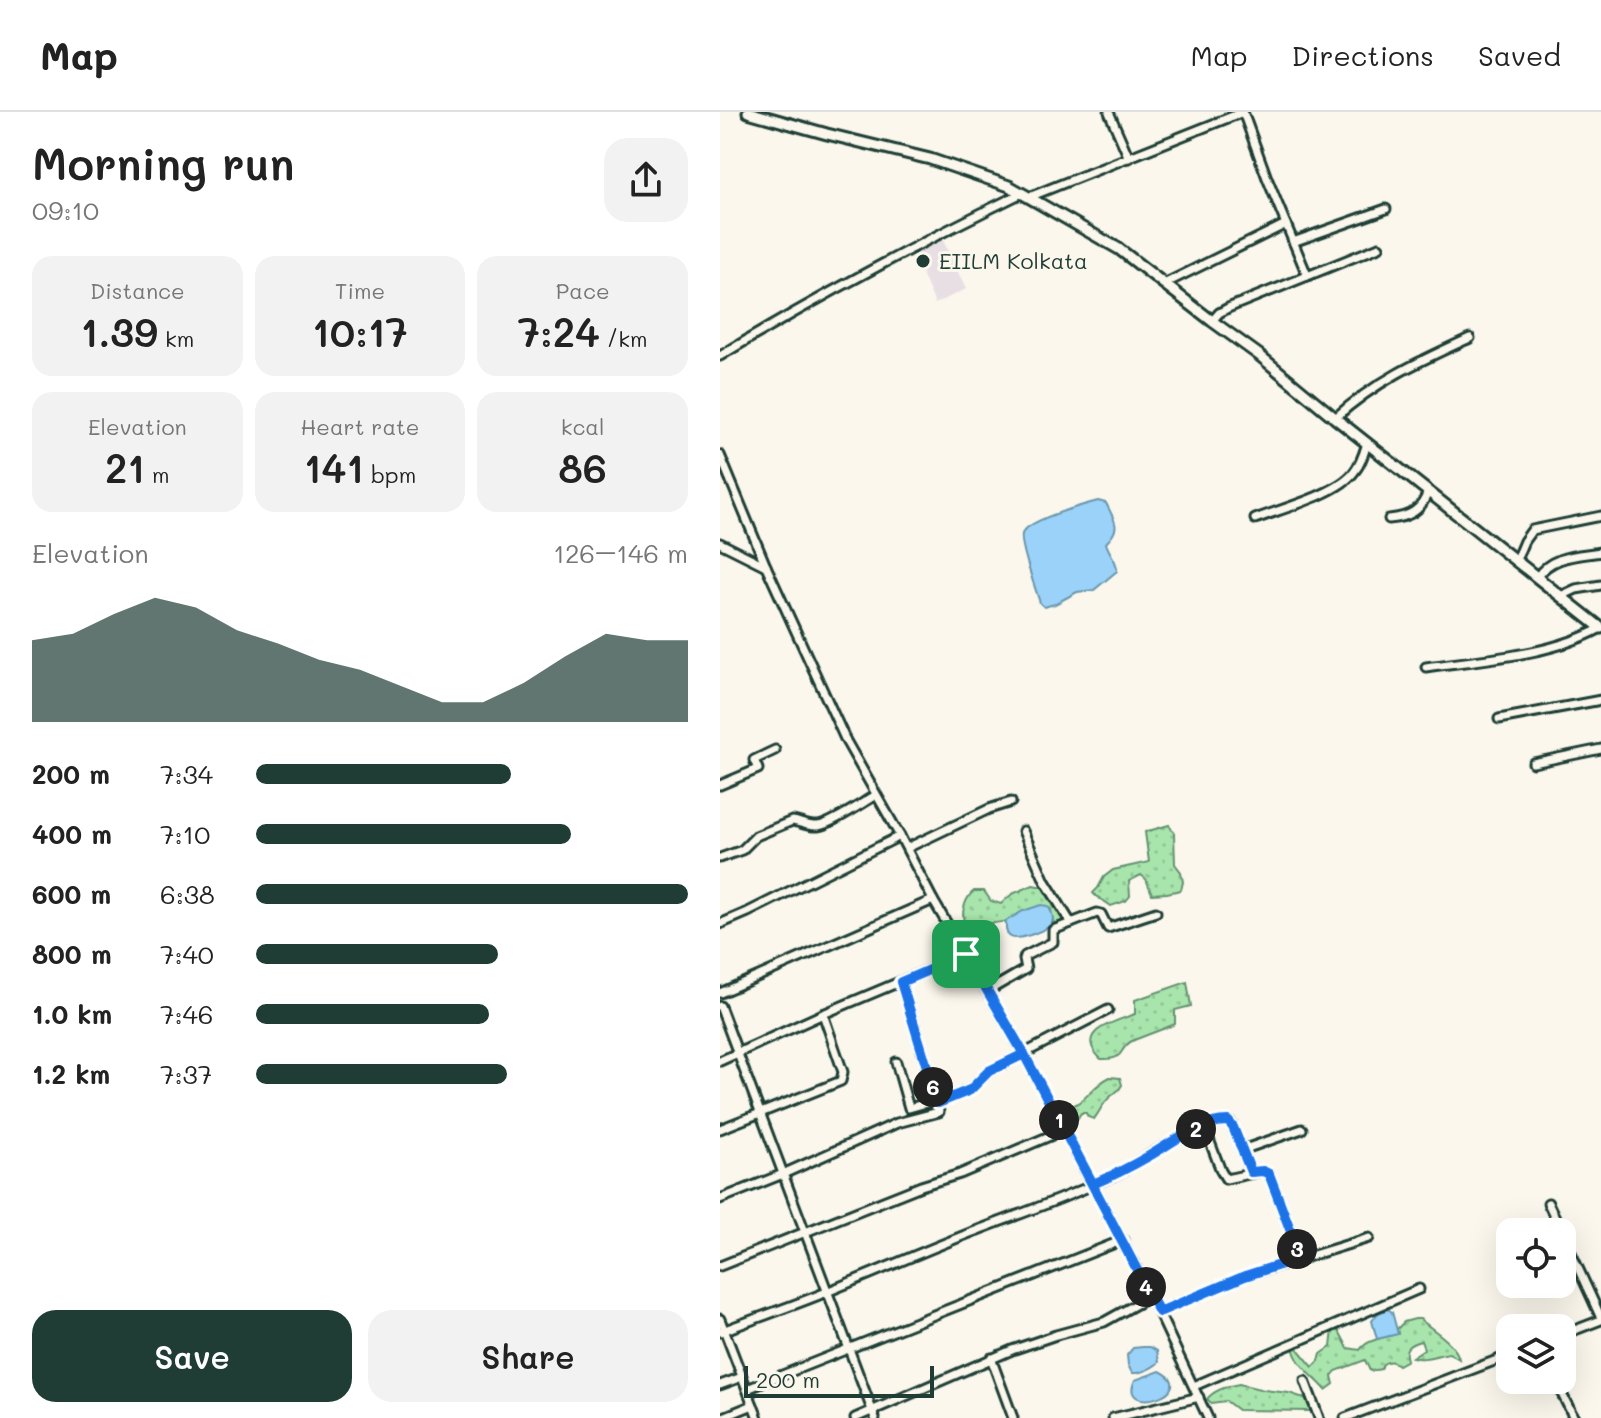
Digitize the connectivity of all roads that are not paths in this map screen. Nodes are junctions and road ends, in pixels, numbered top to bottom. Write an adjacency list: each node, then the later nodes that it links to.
1 (748, 112): 6 (street)
2 (1109, 112): 5 (street)
3 (1243, 112): 4 (street); 8 (street)
4 (1220, 116): 5 (street)
5 (1129, 158): 6 (street)
6 (1025, 195): 12 (street); 15 (street)
7 (1386, 209): 9 (street)
8 (1286, 224): 9 (street); 12 (street)
9 (1293, 242): 11 (street)
10 (1379, 247): 11 (street)
11 (1307, 275): 13 (street)
12 (1164, 284): 13 (street)
13 (1212, 321): 16 (street)
14 (1470, 338): 16 (street)
15 (720, 356)
16 (1335, 418): 17 (street)
17 (1367, 443): 19 (street); 21 (street)
18 (720, 455): 26 (street)
19 (1428, 491): 22 (street); 25 (street)
20 (1601, 516): 25 (street)
21 (1257, 518)
22 (1389, 519)
23 (720, 543): 26 (street)
24 (1601, 552): 27 (street)
25 (1516, 560): 27 (street)
26 (766, 566): 38 (street)
27 (1537, 577): 29 (street)
28 (1601, 585): 29 (street)
29 (1561, 596): 30 (street)
30 (1601, 628): 31 (street)
31 (1426, 667)
32 (1601, 700): 33 (street)
33 (1499, 719)
34 (1601, 749): 36 (street)
35 (775, 750): 37 (street)
36 (1533, 763)
37 (720, 785)
38 (876, 795): 41 (street); 43 (street)
39 (1011, 802): 42 (street)
40 (1023, 831): 46 (street)
41 (900, 836): 42 (street); 47 (street)
42 (907, 848): 44 (street)
43 (720, 858)
44 (933, 900): 48 (street); 51 (street)
45 (1156, 912): 46 (street)
46 (1071, 923): 50 (street)
47 (720, 924)
48 (966, 954): 49 (street); 50 (street)
49 (901, 982): 54 (street); 59 (street)
50 (988, 991): 56 (street)
51 (720, 993)
52 (720, 1006): 55 (street)
53 (1108, 1010): 56 (street)
54 (823, 1014): 55 (street); 60 (street)
55 (739, 1054): 57 (street); 60 (street)
56 (1024, 1054): 59 (street); 64 (street)
57 (720, 1061)
58 (896, 1062): 59 (street)
59 (938, 1102): 67 (street)
60 (761, 1113): 62 (street); 67 (street)
61 (1204, 1126): 65 (street); 66 (street); 68 (street)
62 (720, 1129)
63 (1302, 1129): 65 (street)
64 (1064, 1130): 68 (street); 72 (street)
65 (1242, 1150): 66 (street)
66 (1251, 1172): 75 (street)
67 (783, 1174): 69 (street); 72 (street)
68 (1093, 1184): 74 (street); 79 (street)
69 (720, 1199)
70 (1548, 1203): 71 (street)
71 (1555, 1218)
72 (805, 1232): 77 (street); 79 (street)
73 (1369, 1238): 75 (street)
74 (1123, 1240): 80 (street); 86 (street)
75 (1301, 1258): 81 (street)
76 (1576, 1263): 83 (street)
77 (720, 1266)
78 (1419, 1289): 92 (street)
79 (827, 1292): 85 (street); 86 (street)
80 (1151, 1296): 81 (street); 87 (street)
81 (1159, 1312): 92 (street)
82 (720, 1319): 85 (street)
83 (1601, 1319): 84 (street)
84 (1576, 1329)
85 (722, 1331): 89 (street)
86 (848, 1349): 93 (street); 97 (street)
87 (991, 1358): 97 (street); 101 (street)
88 (1496, 1360): 105 (street)
89 (742, 1377): 91 (street); 93 (street)
90 (1305, 1381): 104 (street)
91 (720, 1385)
92 (1194, 1386): 95 (street)
93 (747, 1389): 96 (street)
94 (1562, 1394): 106 (street)
95 (1199, 1397): 102 (street); 103 (street)
96 (753, 1405): 98 (street); 99 (street)
97 (874, 1414): 100 (street)
98 (721, 1418)
99 (758, 1418)
100 (855, 1418)
101 (1013, 1418)
102 (1113, 1418)
103 (1208, 1418)
104 (1319, 1418)
105 (1345, 1418)
106 (1574, 1418)

